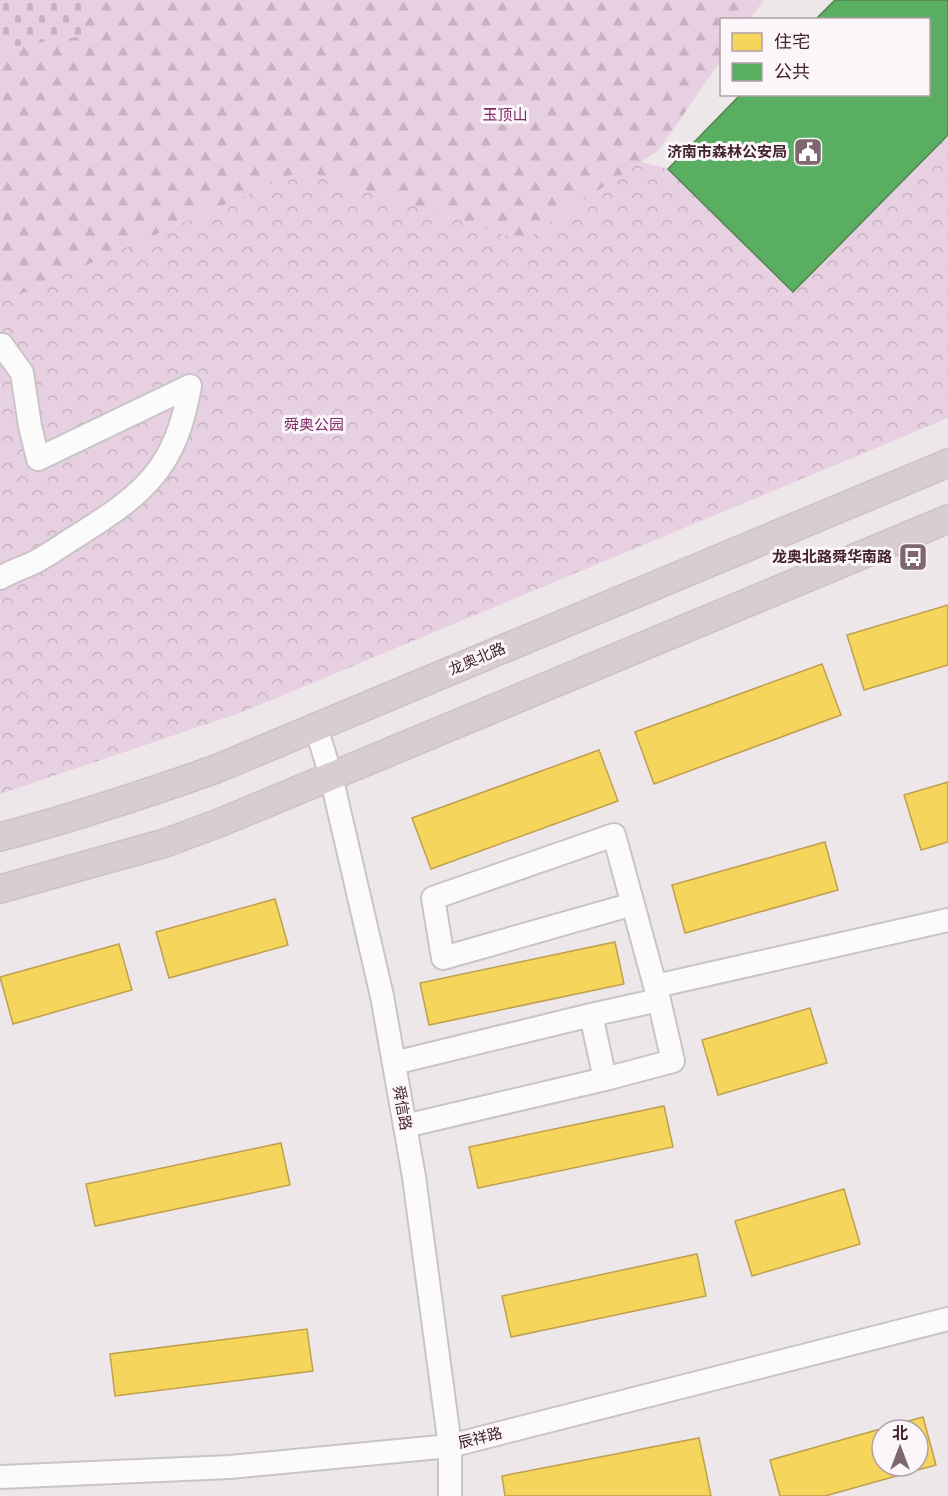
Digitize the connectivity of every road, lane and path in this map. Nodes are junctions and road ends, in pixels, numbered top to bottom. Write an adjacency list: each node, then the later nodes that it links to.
1 (0, 345): 4 (street)
2 (948, 463): 5 (main road, 龙奥北路)
3 (948, 519): 6 (main road)
4 (0, 578)
5 (316, 727): 6 (street, 舜信路); 7 (main road, 龙奥北路)
6 (331, 776): 8 (main road); 13 (street, 舜信路)
7 (0, 837)
8 (0, 889)
9 (633, 904): 9 (street); 11 (street)
10 (948, 920): 11 (street)
11 (658, 993): 12 (street); 14 (street)
12 (591, 1015): 13 (street); 14 (street)
13 (394, 1063): 15 (street, 舜信路)
14 (605, 1079): 15 (street)
15 (405, 1126): 17 (street, 舜信路)
16 (948, 1318): 17 (street, 辰祥路)
17 (450, 1446): 18 (street, 辰祥路); 19 (street, 舜信路)
18 (0, 1477)
19 (450, 1496)

